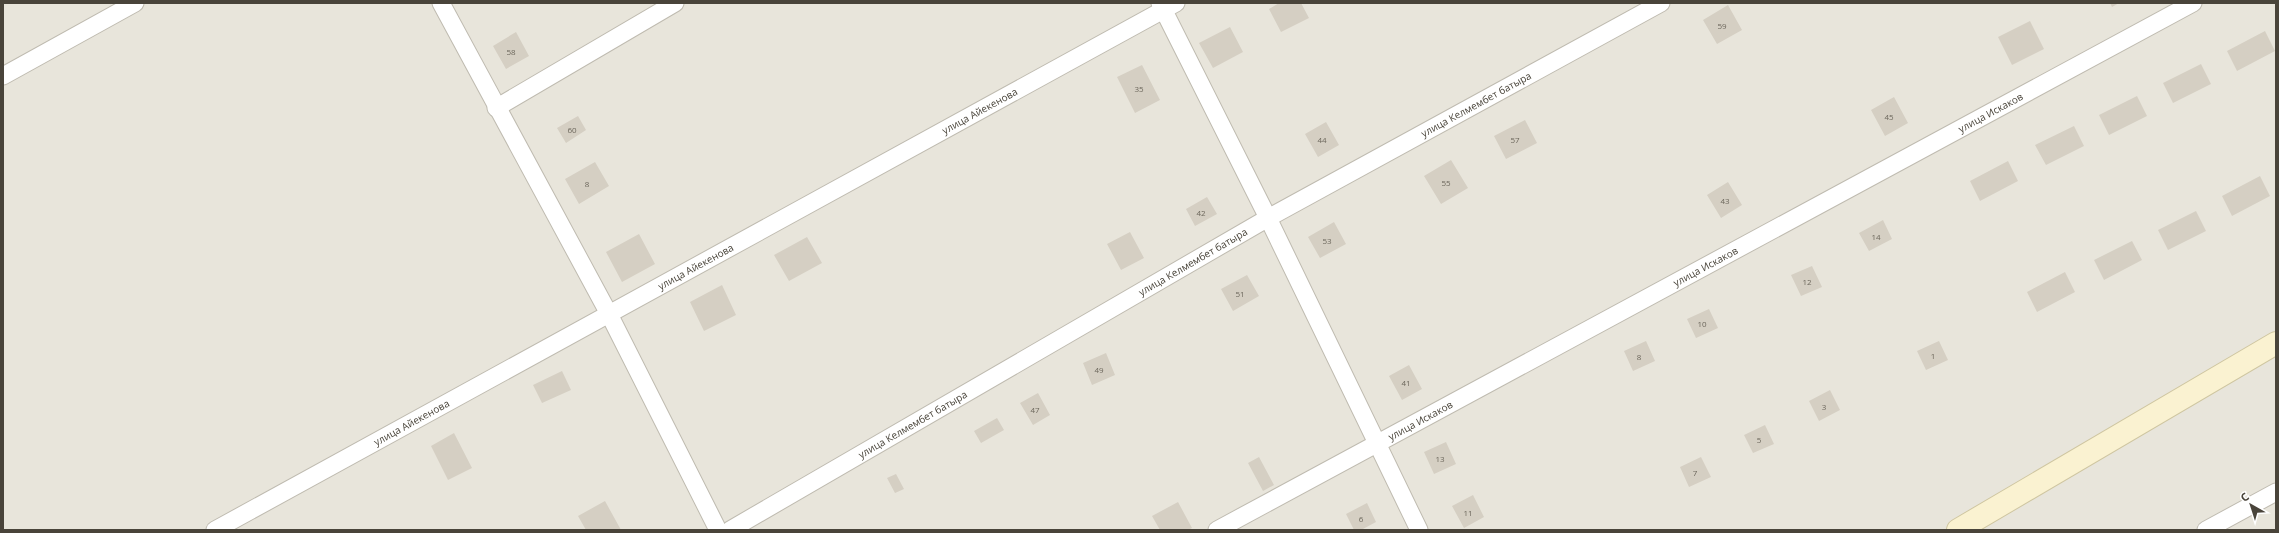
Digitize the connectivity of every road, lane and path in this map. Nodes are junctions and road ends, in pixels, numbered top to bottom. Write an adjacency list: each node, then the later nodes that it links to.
1 (135, 3): 7 (street)
2 (441, 3): 8 (street)
3 (675, 3): 8 (street)
4 (1661, 3): 9 (street, улица Келмембет батыра)
5 (2194, 3): 12 (street, улица Искаков)
6 (1166, 6): 9 (street); 10 (street, улица Айекенова)
7 (3, 76)
8 (496, 108): 10 (street)
9 (1268, 218): 12 (street); 16 (street, улица Келмембет батыра)
10 (609, 314): 14 (street, улица Айекенова); 15 (street)
11 (2276, 343): 19 (main road)
12 (1378, 444): 17 (street, улица Искаков); 18 (street)
13 (2276, 492): 20 (street)
14 (215, 530)
15 (718, 530)
16 (730, 530)
17 (1217, 530)
18 (1419, 530)
19 (1958, 530)
20 (2206, 530)

